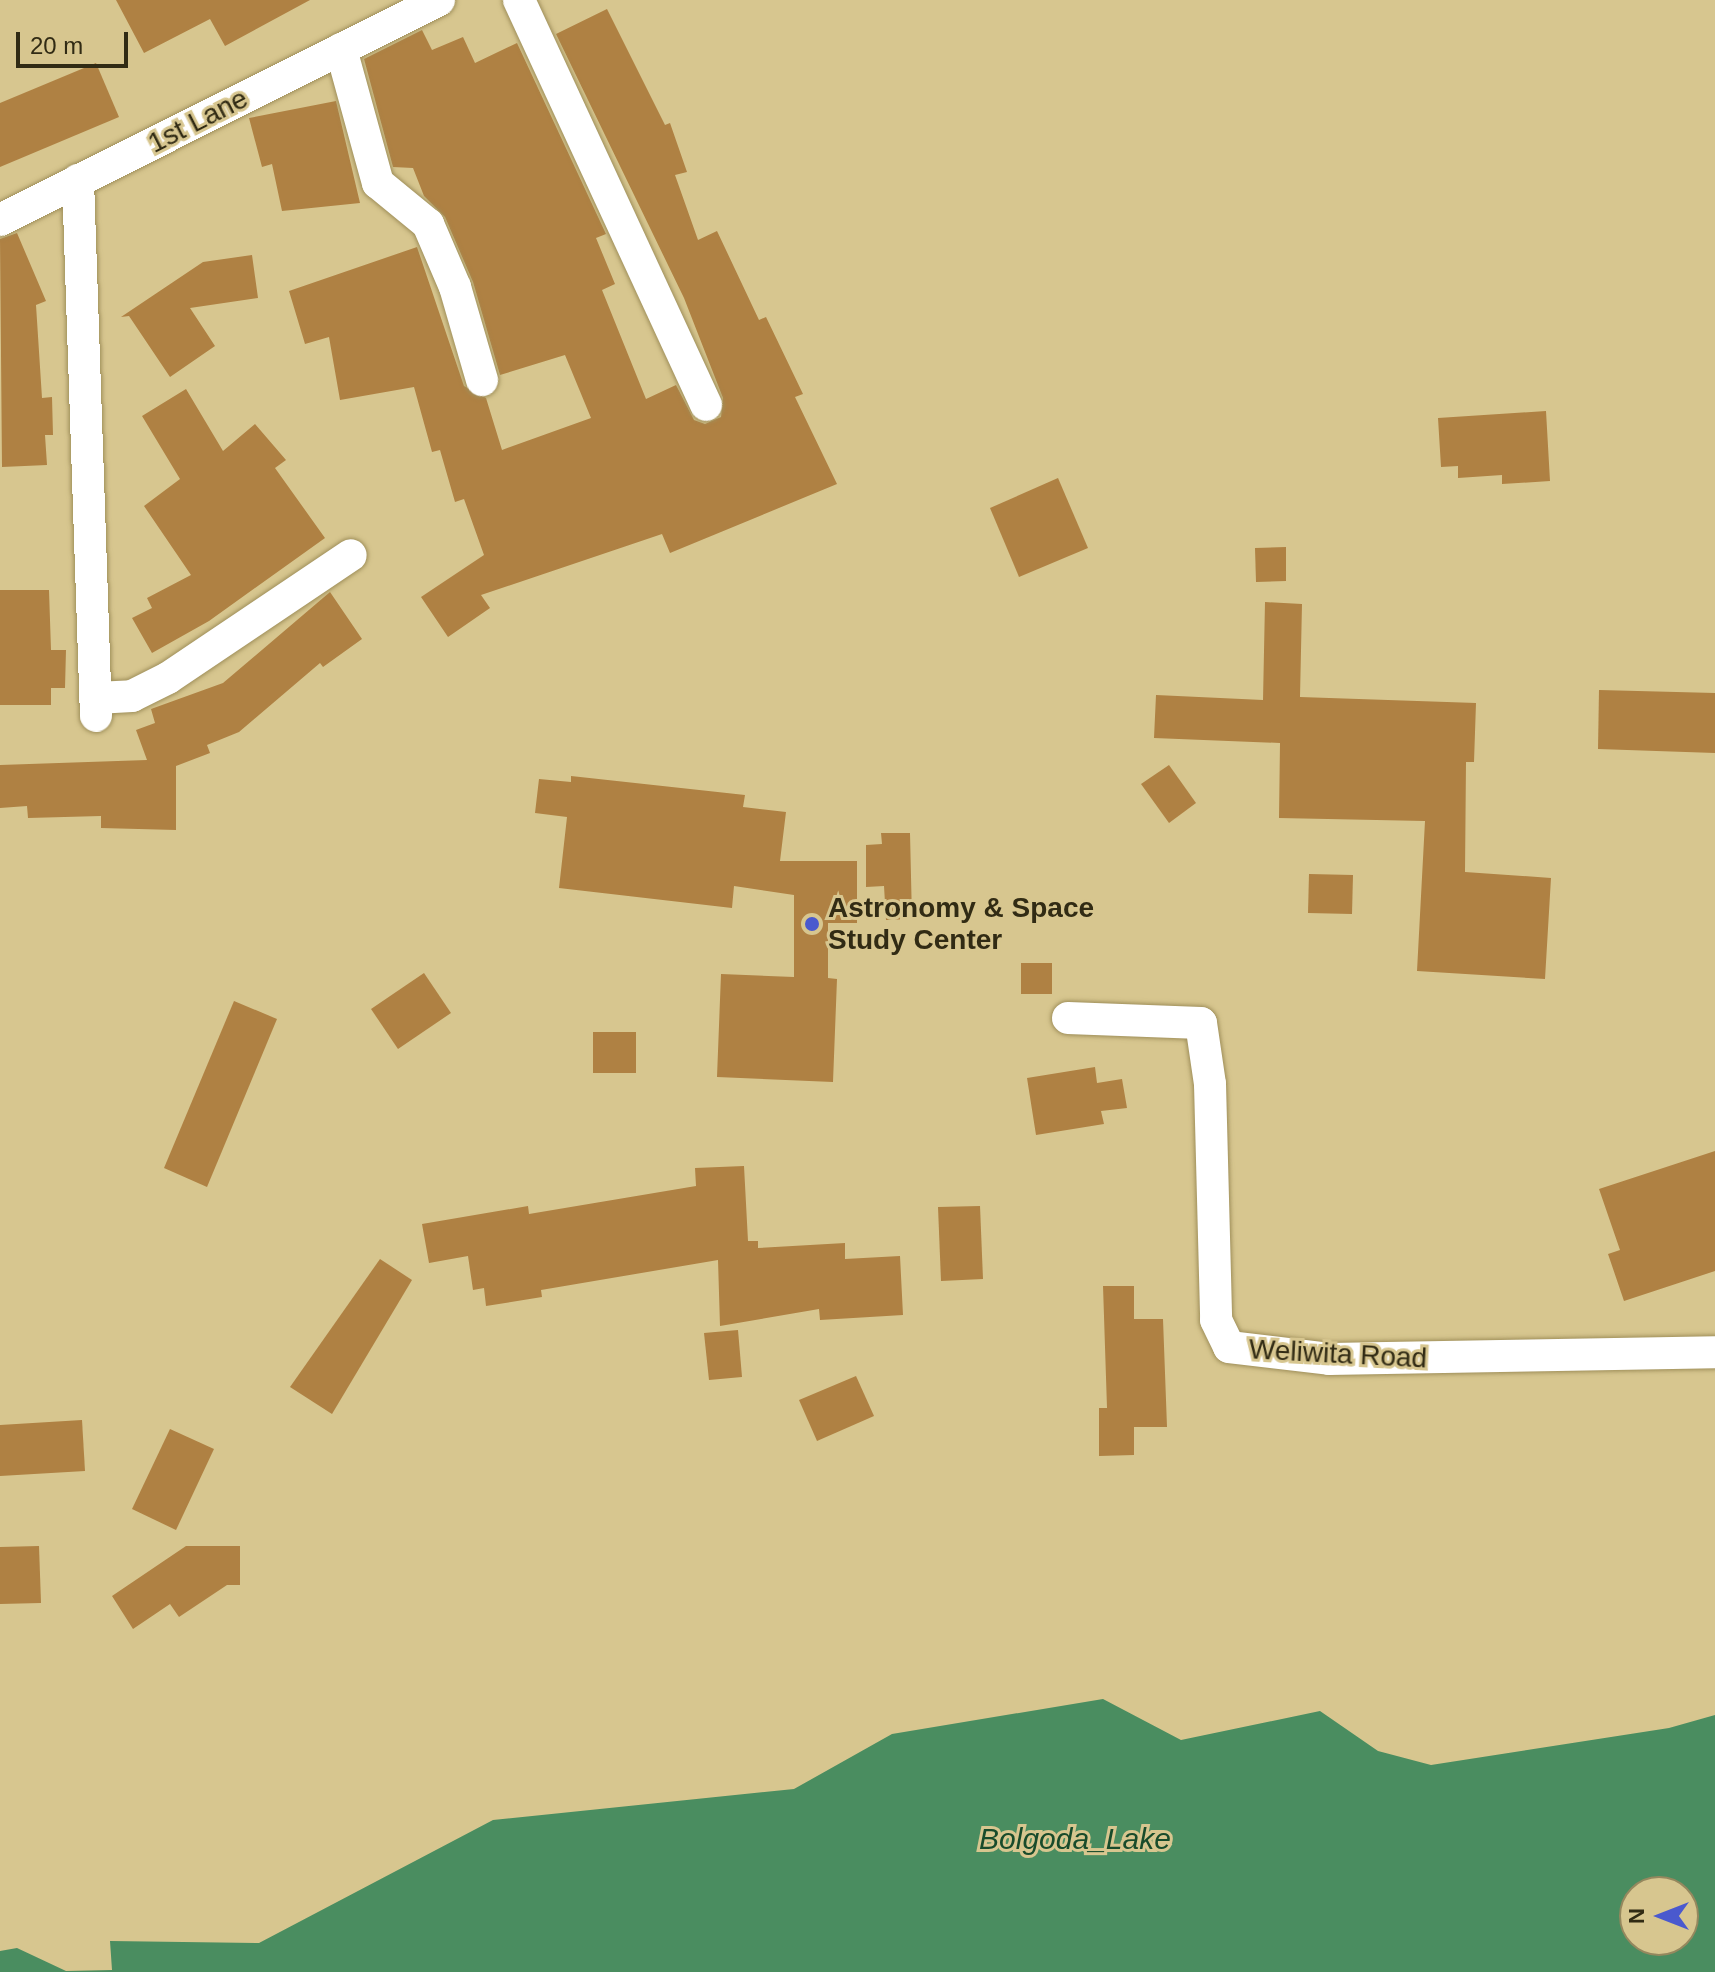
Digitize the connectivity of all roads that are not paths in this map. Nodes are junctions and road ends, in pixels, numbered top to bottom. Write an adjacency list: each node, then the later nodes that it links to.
1 (439, 0): 3 (street, 1st Lane)
2 (519, 0): 7 (street)
3 (341, 49): 4 (street, 1st Lane); 6 (street)
4 (78, 180): 5 (street, 1st Lane); 8 (street)
5 (0, 220)
6 (482, 380)
7 (706, 405)
8 (351, 555)
9 (1068, 1018): 10 (street, Weliwita Road)
10 (1715, 1352)

